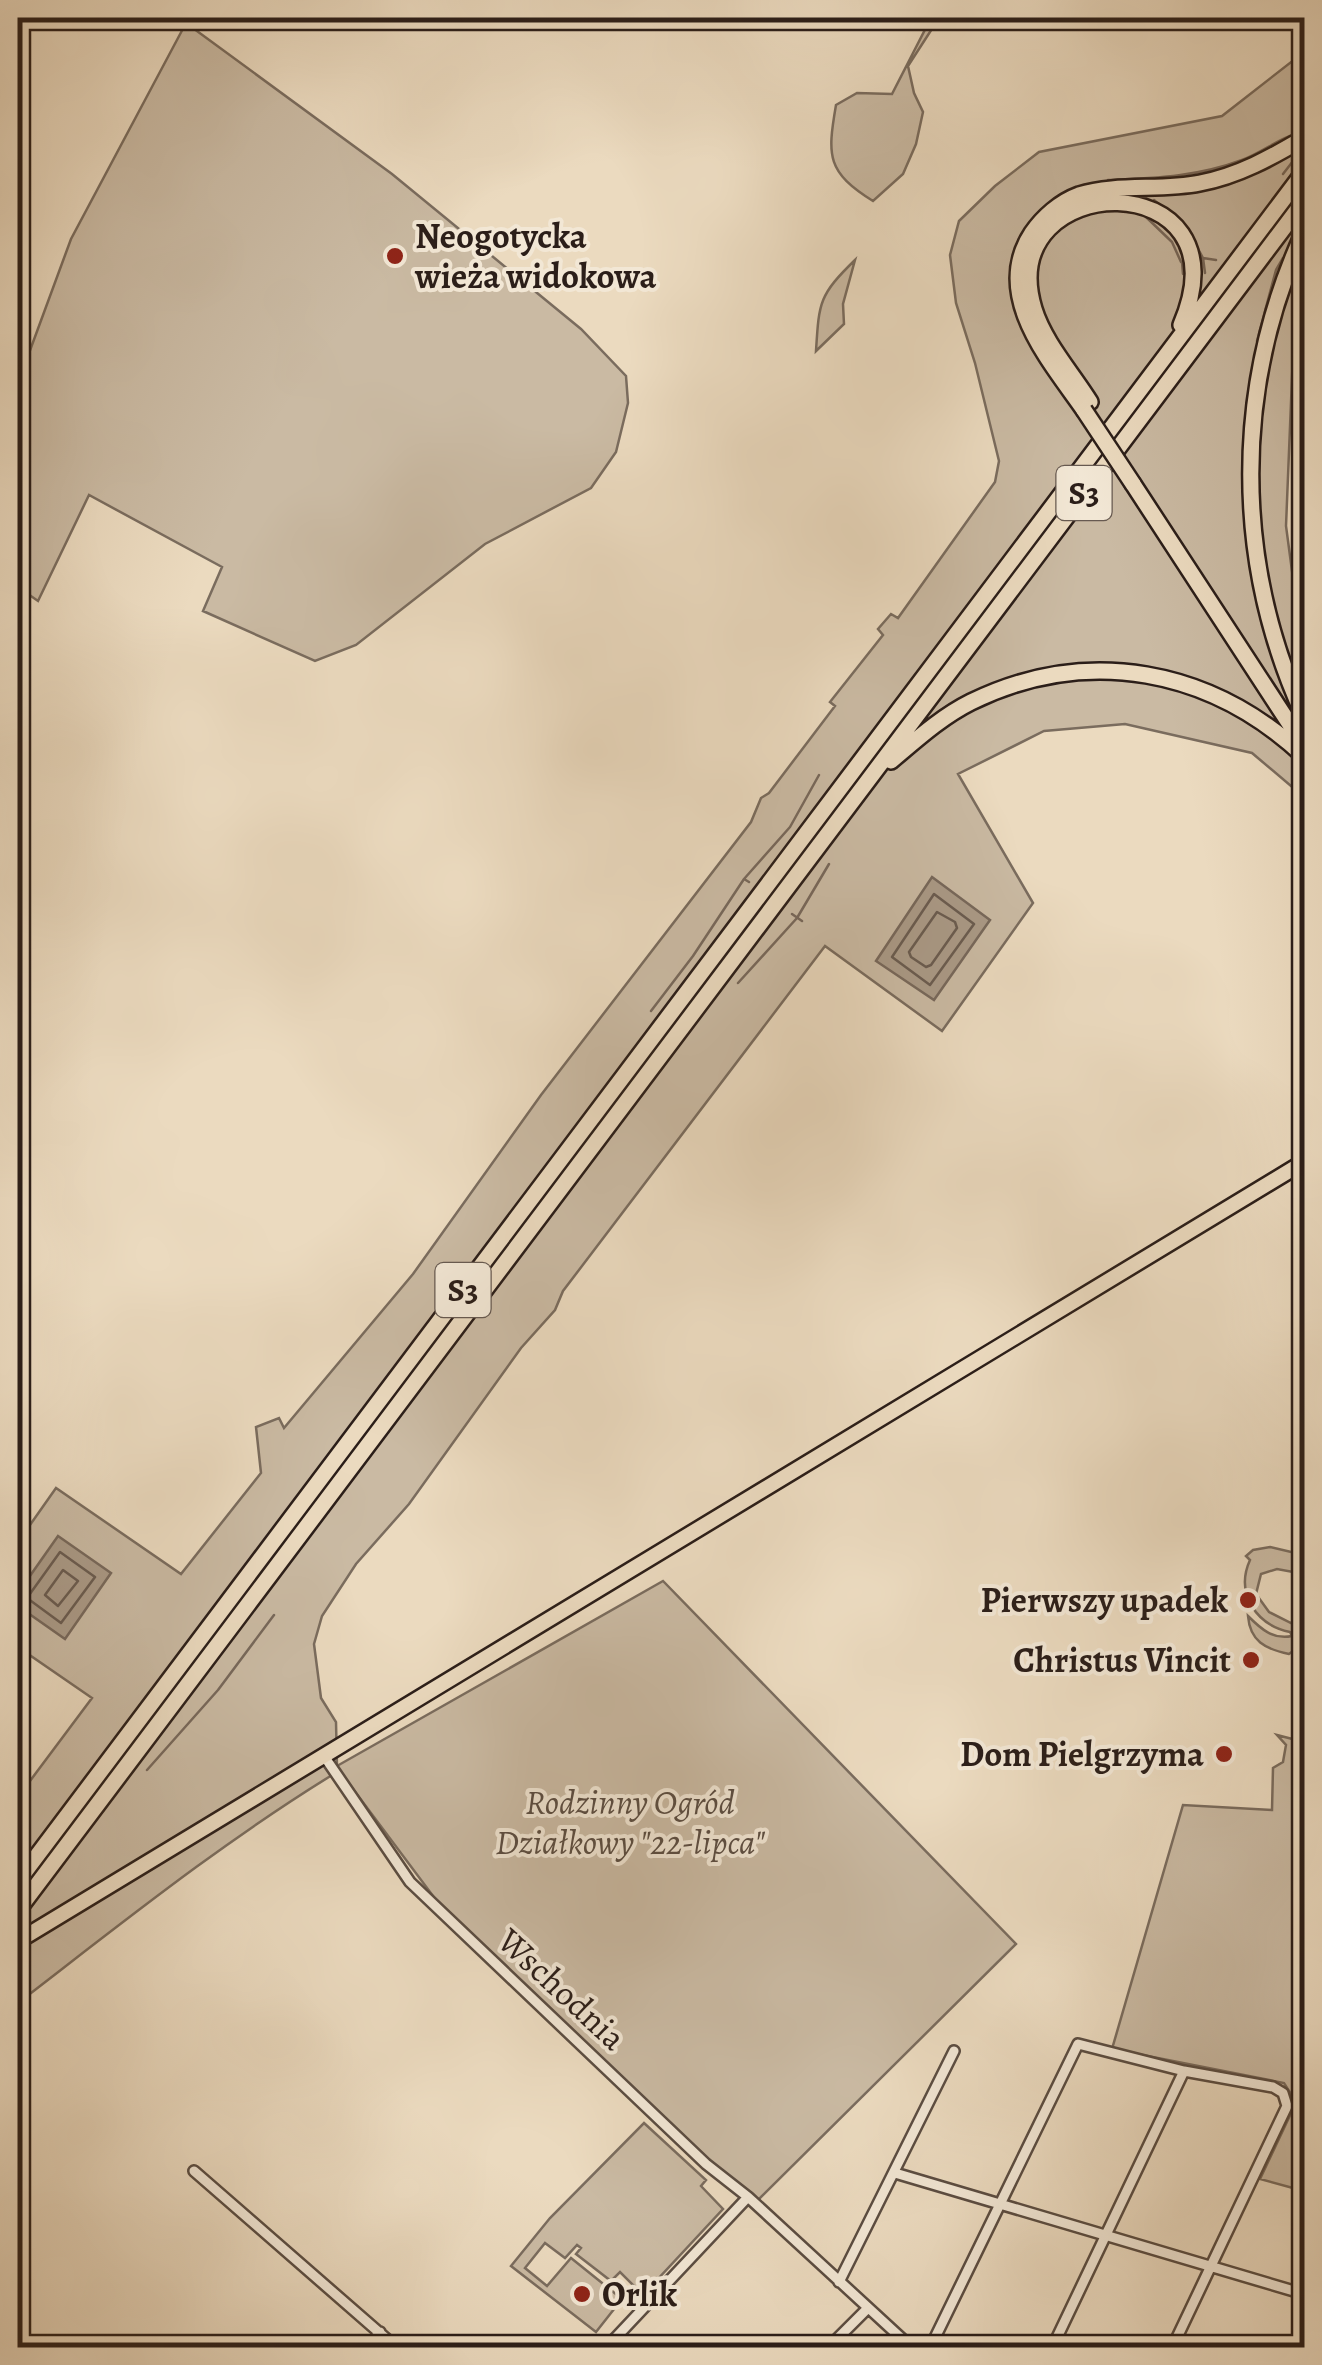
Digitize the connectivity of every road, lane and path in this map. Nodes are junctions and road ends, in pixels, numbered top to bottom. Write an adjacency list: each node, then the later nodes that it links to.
1 (1304, 138): 6 (highway)
2 (1304, 172): 5 (highway, S3)
3 (1304, 201): 12 (highway, S3)
4 (1304, 232): 8 (highway)
5 (1169, 352): 6 (highway); 15 (highway, S3)
6 (1087, 406): 7 (highway)
7 (1136, 480): 9 (highway); 10 (highway)
8 (1304, 716)
9 (1304, 727)
10 (1304, 746)
11 (1304, 756): 12 (highway)
12 (865, 784): 16 (highway, S3)
13 (1304, 1162): 14 (main road)
14 (324, 1756): 17 (main road); 22 (street, Wschodnia)
15 (18, 1881)
16 (18, 1910)
17 (18, 1941)
18 (954, 2052): 21 (street)
19 (1184, 2071): 23 (street); 24 (street); 25 (street)
20 (194, 2171): 29 (street)
21 (896, 2172): 23 (street); 26 (street)
22 (748, 2197): 26 (street, Wschodnia); 32 (street)
23 (1000, 2205): 24 (street); 35 (street)
24 (1105, 2235): 25 (street); 36 (street)
25 (1210, 2267): 27 (street); 37 (street)
26 (839, 2282): 28 (street, Wschodnia)
27 (1304, 2294)
28 (868, 2308): 33 (street); 34 (street, Wschodnia)
29 (384, 2336): 30 (street); 31 (street)
30 (366, 2348)
31 (397, 2348)
32 (606, 2348)
33 (828, 2348)
34 (912, 2348)
35 (930, 2348)
36 (1052, 2348)
37 (1172, 2348)

